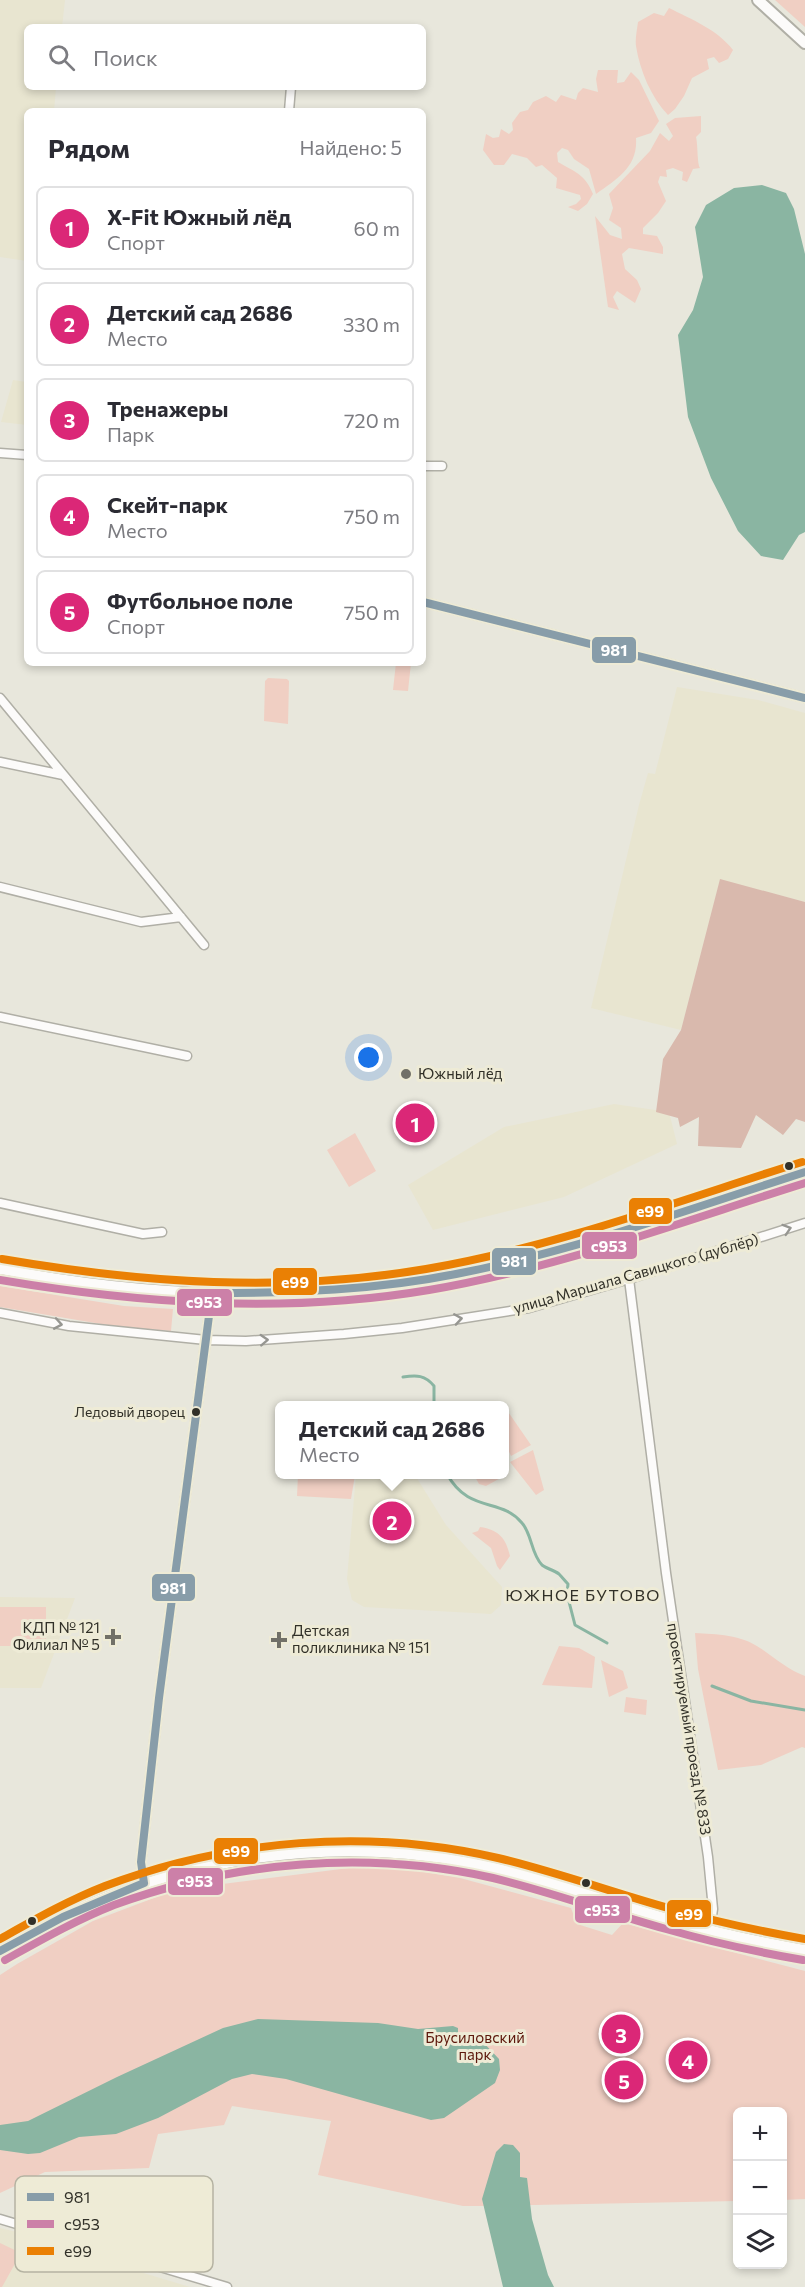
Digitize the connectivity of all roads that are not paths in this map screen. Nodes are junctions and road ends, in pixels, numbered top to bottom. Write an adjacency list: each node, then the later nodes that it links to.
1 (758, 0): 2 (street)
2 (805, 43)
3 (291, 90): 4 (street)
4 (289, 108)
5 (0, 453): 6 (street)
6 (24, 455)
7 (426, 466): 8 (street)
8 (442, 466)
9 (426, 603): 11 (street)
10 (0, 698): 13 (street)
11 (805, 698)
12 (0, 762): 13 (street)
13 (63, 775): 15 (street)
14 (0, 887): 15 (street)
15 (181, 917): 16 (street)
16 (204, 945)
17 (0, 1017): 18 (street)
18 (187, 1056)
19 (805, 1172): 25 (street)
20 (0, 1203): 22 (street)
21 (805, 1223): 24 (street, улица Маршала Савицкого (дублёр), one-way to 21)
22 (162, 1232)
23 (0, 1269): 25 (street)
24 (629, 1279): 27 (street, улица Маршала Савицкого (дублёр), one-way to 24); 29 (street, проектируемый проезд № 833)
25 (212, 1293): 27 (street)
26 (0, 1313): 27 (street, улица Маршала Савицкого (дублёр), one-way to 27)
27 (206, 1340): 28 (street)
28 (144, 1883): 29 (street); 30 (street)
29 (710, 1930): 31 (street)
30 (0, 1950)
31 (805, 1950)
32 (177, 2272): 33 (street)
33 (227, 2287)

